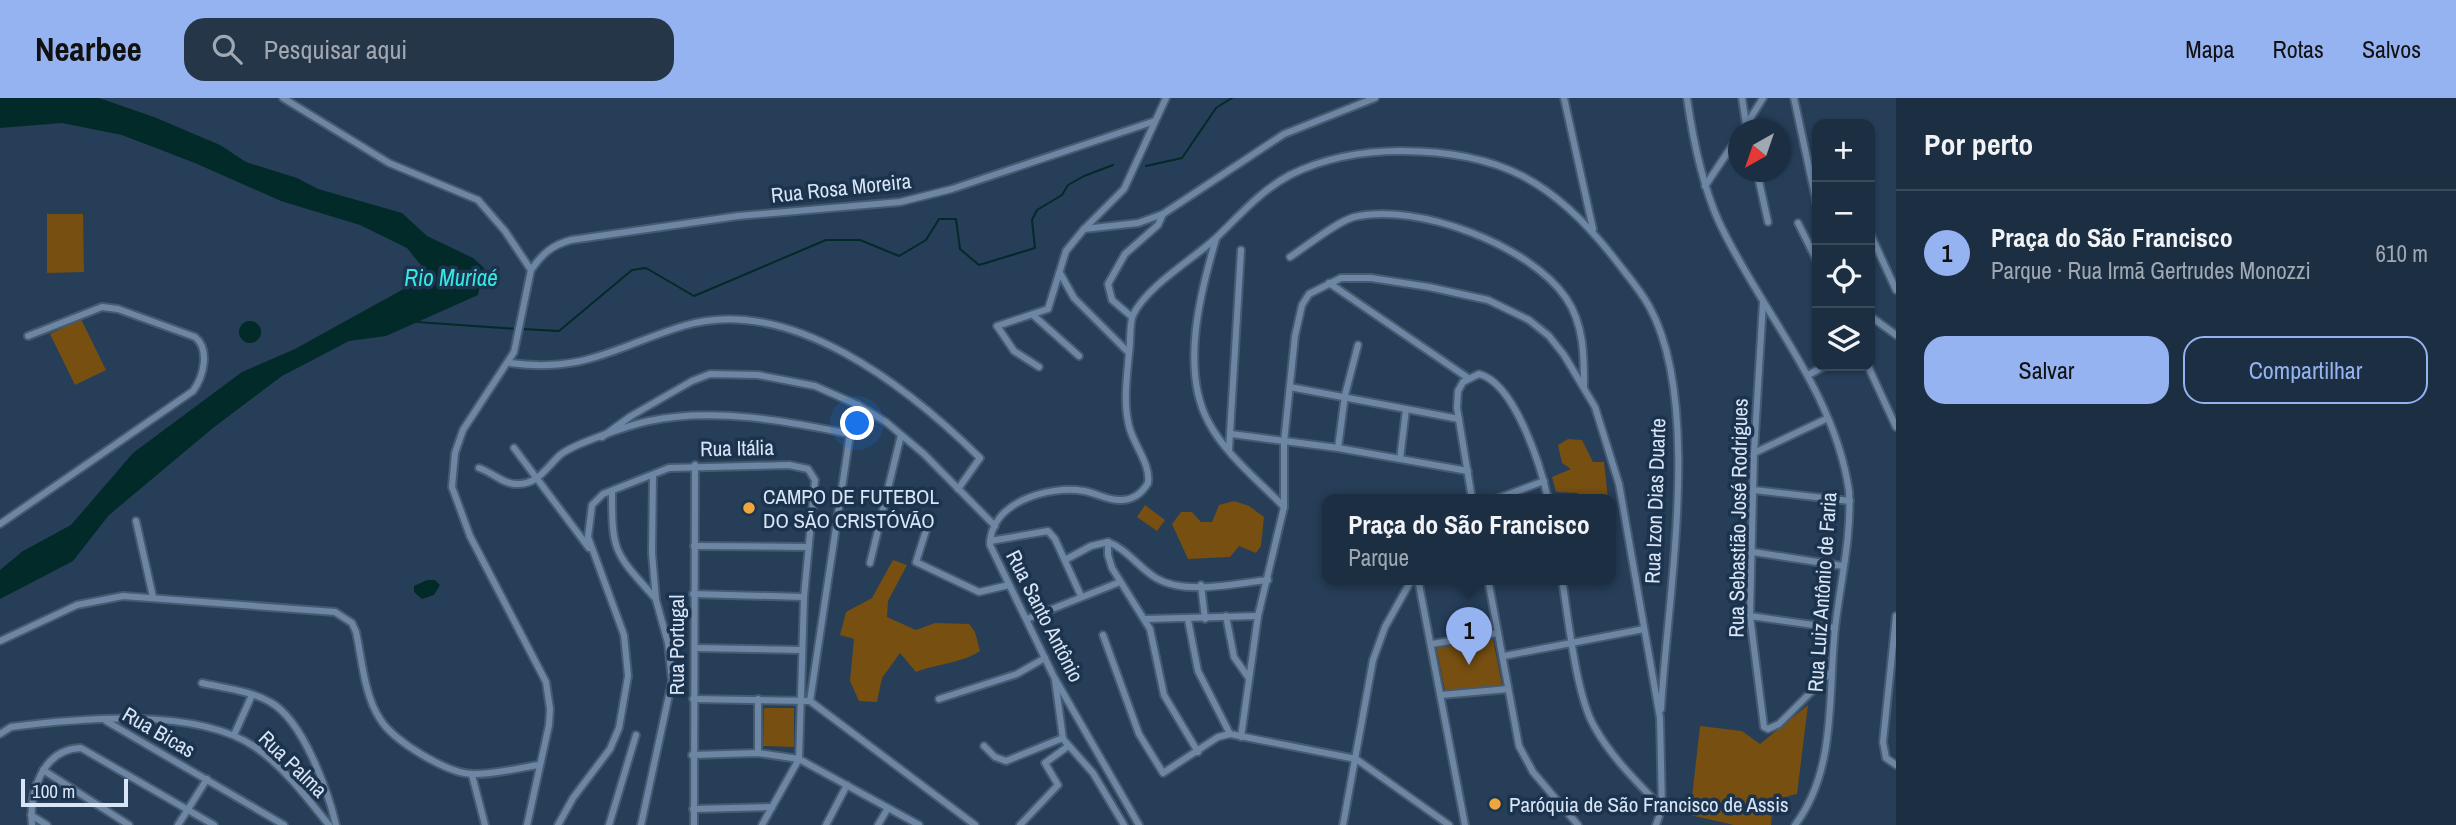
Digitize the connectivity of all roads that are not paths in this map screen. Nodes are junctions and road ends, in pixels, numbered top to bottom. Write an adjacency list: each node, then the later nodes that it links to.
1 (283, 98): 26 (street)
2 (1166, 98): 11 (street)
3 (1374, 98): 16 (street)
4 (1564, 98): 20 (street)
5 (1687, 98): 15 (street, Rua Luiz Antônio de Faria)
6 (1742, 98): 9 (street)
7 (1763, 98): 10 (street)
8 (1794, 98): 14 (street)
9 (1745, 119)
10 (1751, 119)
11 (1155, 121): 19 (street); 26 (street, Rua Rosa Moreira)
12 (1728, 152): 15 (street)
13 (1759, 182): 17 (street)
14 (1812, 182)
15 (1705, 186): 30 (street, Rua Luiz Antônio de Faria)
16 (1163, 214): 19 (street); 32 (street)
17 (1768, 222)
18 (1798, 223): 24 (street)
19 (1084, 229): 27 (street)
20 (1593, 230): 21 (street, Rua Izon Dias Duarte); 139 (street, Rua Izon Dias Duarte)
21 (1216, 238): 32 (street, Rua Izon Dias Duarte); 60 (street)
22 (1875, 244): 29 (street)
23 (1241, 250): 53 (street)
24 (1812, 251)
25 (1290, 257): 46 (street)
26 (531, 270): 39 (street)
27 (1060, 273): 31 (street); 37 (street)
28 (1329, 283): 44 (street); 45 (street); 46 (street)
29 (1896, 290)
30 (1763, 302): 43 (street, Rua Luiz Antônio de Faria); 61 (street, Rua Sebastião José Rodrigues)
31 (1033, 315): 38 (street); 40 (street)
32 (1132, 317): 37 (street, Rua Santo Antônio)
33 (1875, 320): 34 (street)
34 (1896, 335)
35 (28, 336): 79 (street)
36 (1358, 345): 47 (street)
37 (1129, 353): 80 (street, Rua Santo Antônio)
38 (1079, 356)
39 (510, 363): 69 (street); 155 (street)
40 (1039, 367)
41 (1816, 371): 43 (street)
42 (1870, 371): 52 (street)
43 (1808, 375): 51 (street, Rua Luiz Antônio de Faria)
44 (1468, 378): 50 (street); 68 (street)
45 (1290, 387): 47 (street); 57 (street)
46 (1584, 388): 112 (street)
47 (1345, 395): 49 (street); 58 (street)
48 (858, 405): 54 (street); 55 (street); 56 (street)
49 (1406, 409): 50 (street); 62 (street)
50 (1459, 419): 65 (street)
51 (1826, 419): 61 (street); 75 (street, Rua Luiz Antônio de Faria)
52 (1896, 427)
53 (1231, 434): 57 (street); 60 (street)
54 (850, 435): 56 (street); 134 (street)
55 (901, 435): 69 (street); 88 (street)
56 (602, 437): 67 (street)
57 (1284, 442): 58 (street); 76 (street)
58 (1338, 448): 62 (street)
59 (514, 449): 67 (street)
60 (1229, 450): 76 (street)
61 (1754, 453): 70 (street, Rua Sebastião José Rodrigues)
62 (1400, 458): 65 (street)
63 (695, 466): 66 (street, Rua Itália); 83 (street, Rua Portugal); 84 (street, Rua Itália)
64 (479, 468): 67 (street)
65 (1468, 471): 72 (street)
66 (653, 475): 71 (street, Rua Itália); 102 (street)
67 (536, 480): 85 (street)
68 (1544, 481): 73 (street); 74 (street)
69 (958, 489): 80 (street)
70 (1754, 490): 75 (street); 86 (street, Rua Sebastião José Rodrigues)
71 (612, 491): 85 (street, Rua Itália); 102 (street)
72 (1471, 494)
73 (1509, 494)
74 (1547, 494)
75 (1850, 501): 89 (street, Rua Luiz Antônio de Faria)
76 (1284, 507): 90 (street)
77 (136, 521): 100 (street)
78 (929, 522): 92 (street)
79 (0, 524)
80 (995, 526): 81 (street, Rua Santo Antônio)
81 (990, 541): 87 (street); 92 (street, Rua Santo Antônio)
82 (1108, 542): 87 (street); 91 (street); 93 (street)
83 (694, 546): 84 (street); 98 (street, Rua Portugal)
84 (808, 547): 101 (street, Rua Itália)
85 (592, 552): 176 (street, Rua Itália)
86 (1753, 552): 89 (street); 105 (street, Rua Sebastião José Rodrigues)
87 (1065, 560): 99 (street)
88 (870, 563)
89 (1843, 566): 111 (street, Rua Luiz Antônio de Faria)
90 (1268, 580): 93 (street); 104 (street)
91 (1120, 582): 99 (street); 109 (street)
92 (1009, 585): 107 (street, Rua Santo Antônio)
93 (1201, 585): 108 (street)
94 (1409, 585): 153 (street)
95 (1419, 585): 117 (street)
96 (1489, 585): 113 (street)
97 (1563, 585): 116 (street)
98 (693, 594): 101 (street); 119 (street, Rua Portugal)
99 (1081, 596): 107 (street)
100 (153, 597): 115 (street); 157 (street)
101 (804, 597): 120 (street, Rua Itália)
102 (656, 600): 178 (street)
103 (1226, 616): 104 (street); 108 (street); 125 (street)
104 (1258, 616): 125 (street)
105 (1750, 616): 111 (street); 123 (street, Rua Sebastião José Rodrigues)
106 (1896, 616): 118 (street)
107 (1027, 619): 122 (street, Rua Santo Antônio)
108 (1205, 619): 110 (street)
109 (1145, 620): 110 (street); 149 (street)
110 (1188, 620): 142 (street)
111 (1835, 628): 123 (street, Rua Luiz Antônio de Faria)
112 (1644, 629): 116 (street); 139 (street)
113 (1498, 633): 117 (street); 121 (street)
114 (1103, 635): 149 (street)
115 (0, 641)
116 (1572, 642): 121 (street); 162 (street)
117 (1432, 644): 129 (street)
118 (1894, 644): 138 (street)
119 (695, 648): 120 (street); 130 (street, Rua Portugal)
120 (803, 650): 132 (street, Rua Itália)
121 (1504, 656): 127 (street)
122 (1045, 658): 124 (street, Rua Santo Antônio); 133 (street)
123 (1831, 672): 193 (street, Rua Luiz Antônio de Faria)
124 (1054, 677): 135 (street, Rua Santo Antônio); 136 (street)
125 (1248, 677): 145 (street)
126 (202, 683): 128 (street)
127 (1508, 689): 129 (street); 191 (street)
128 (252, 695): 143 (street); 173 (street)
129 (1441, 695): 190 (street)
130 (693, 699): 131 (street); 151 (street, Rua Portugal)
131 (758, 699): 132 (street); 150 (street)
132 (802, 699): 134 (street); 152 (street, Rua Itália)
133 (939, 699)
134 (810, 701): 184 (street)
135 (1072, 706): 136 (street); 187 (street, Rua Santo Antônio)
136 (1059, 710): 146 (street)
137 (1896, 710): 138 (street)
138 (1887, 713): 154 (street)
139 (1660, 718): 162 (street)
140 (104, 720): 141 (street, Rua Bicas); 143 (street, Rua Palma); 158 (street, Rua Bicas)
141 (2, 732)
142 (1230, 734): 145 (street); 149 (street)
143 (234, 735): 172 (street, Rua Palma)
144 (636, 735): 177 (street)
145 (1241, 737): 153 (street)
146 (1063, 738): 147 (street); 148 (street)
147 (984, 746)
148 (1067, 747): 185 (street); 186 (street)
149 (1199, 752)
150 (758, 753): 151 (street); 152 (street)
151 (692, 755): 164 (street, Rua Portugal)
152 (799, 759): 159 (street); 160 (street)
153 (1356, 759): 188 (street); 189 (street)
154 (1893, 763)
155 (539, 765): 157 (street); 175 (street)
156 (43, 770): 163 (street); 165 (street); 168 (street)
157 (472, 775): 174 (street)
158 (207, 779): 163 (street); 171 (street, Rua Bicas)
159 (847, 785): 161 (street); 181 (street)
160 (772, 807): 164 (street); 180 (street)
161 (888, 808): 182 (street); 183 (street)
162 (1662, 808): 192 (street)
163 (188, 809): 169 (street); 170 (street)
164 (693, 809): 179 (street, Rua Portugal)
165 (31, 815): 166 (street); 167 (street)
166 (32, 825)
167 (47, 825)
168 (129, 825)
169 (178, 825)
170 (214, 825)
171 (284, 825)
172 (329, 825)
173 (336, 825)
174 (485, 825)
175 (527, 825)
176 (558, 825)
177 (609, 825)
178 (641, 825)
179 (694, 825)
180 (762, 825)
181 (826, 825)
182 (878, 825)
183 (919, 825)
184 (975, 825)
185 (1020, 825)
186 (1124, 825)
187 (1139, 825)
188 (1343, 825)
189 (1449, 825)
190 (1465, 825)
191 (1578, 825)
192 (1656, 825)
193 (1796, 825)

